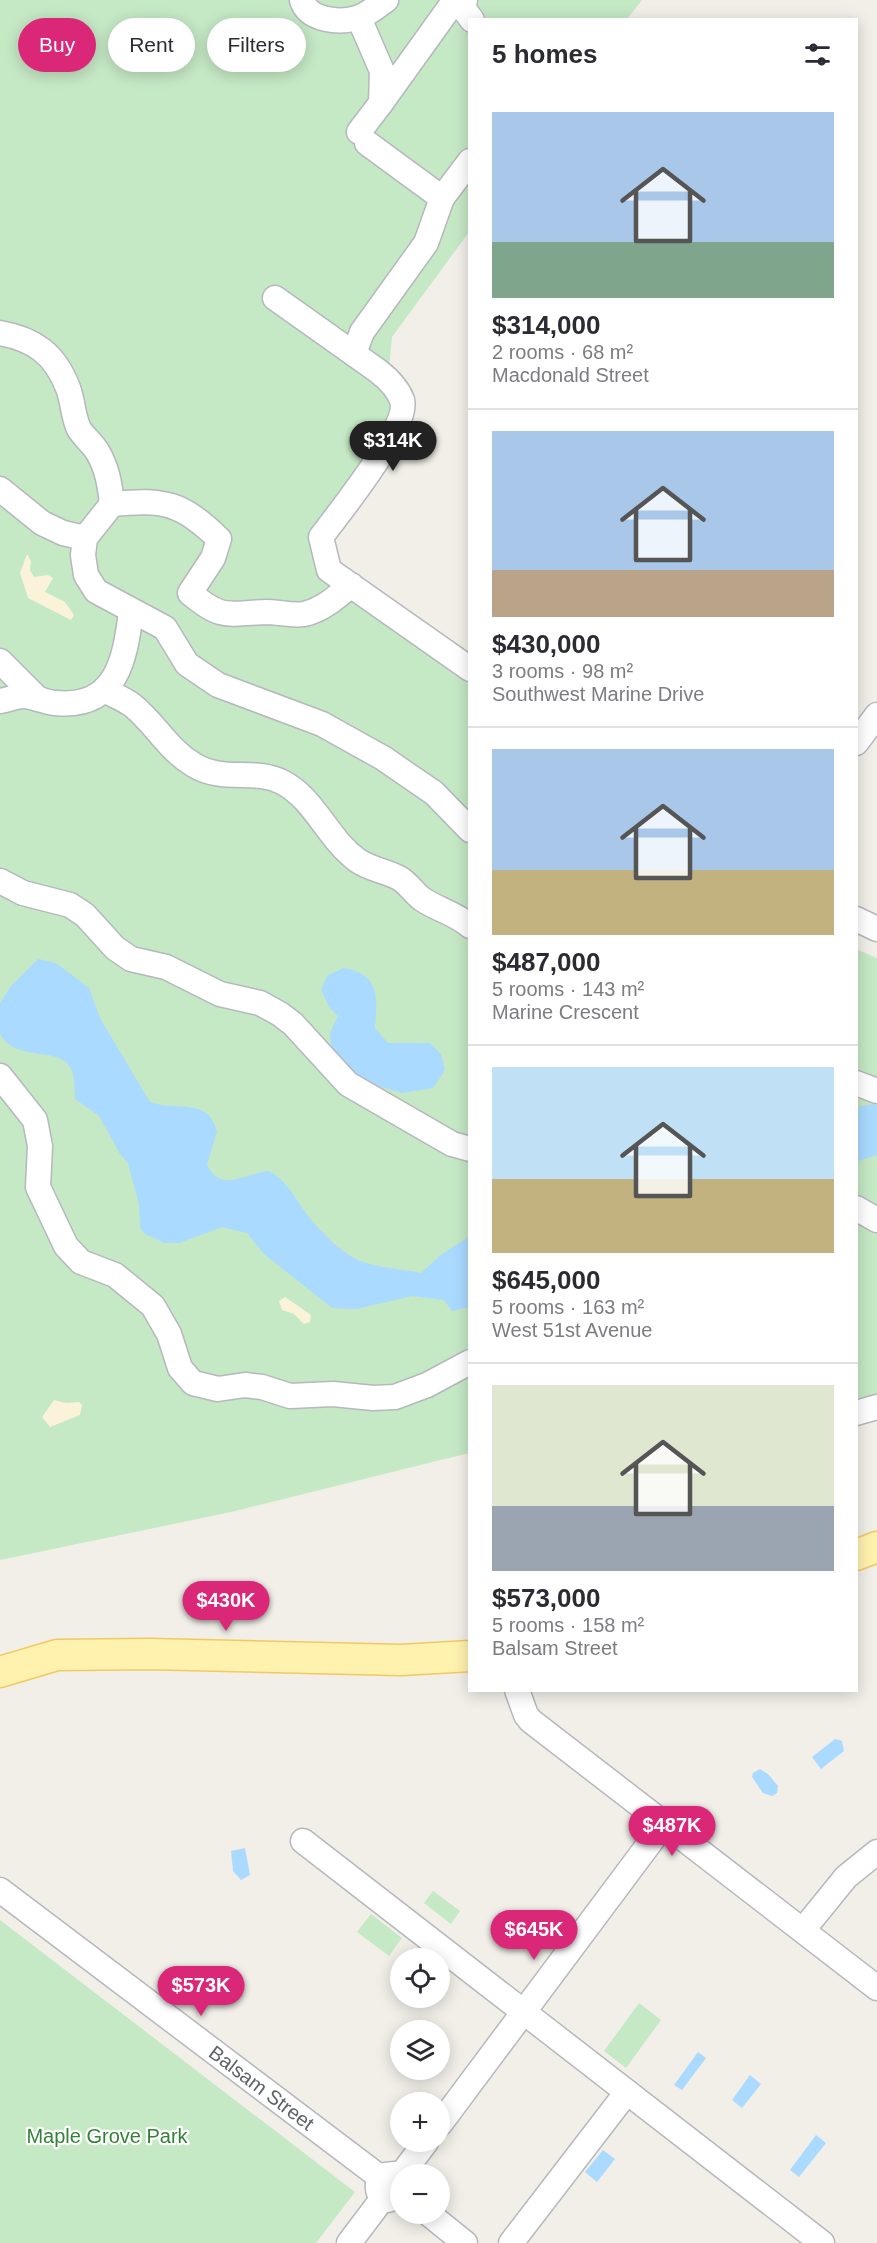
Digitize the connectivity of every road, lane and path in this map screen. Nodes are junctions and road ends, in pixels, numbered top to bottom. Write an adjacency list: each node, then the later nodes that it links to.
1 (302, 0): 5 (street)
2 (386, 0): 5 (street)
3 (455, 0): 7 (street)
4 (465, 0): 6 (street)
5 (359, 18): 7 (street)
6 (470, 18)
7 (381, 103): 9 (street)
8 (468, 164): 9 (street)
9 (442, 198): 12 (street)
10 (275, 298): 12 (street)
11 (0, 333): 14 (street)
12 (354, 354): 16 (street)
13 (0, 489): 15 (street)
14 (112, 504): 15 (street); 16 (street)
15 (85, 538): 17 (street)
16 (351, 585): 19 (street)
17 (131, 612): 20 (street); 25 (street)
18 (0, 661): 21 (street)
19 (468, 668)
20 (104, 690): 21 (street); 28 (street)
21 (38, 699): 22 (street)
22 (0, 701)
23 (877, 715): 24 (street)
24 (858, 740)
25 (468, 828)
26 (0, 881): 33 (street)
27 (858, 920): 29 (street)
28 (468, 924)
29 (877, 929)
30 (0, 1076): 36 (street)
31 (858, 1084): 32 (street)
32 (877, 1090)
33 (468, 1148)
34 (858, 1209): 35 (street)
35 (877, 1220)
36 (468, 1363)
37 (877, 1407): 38 (street)
38 (858, 1412)
39 (877, 1547): 40 (main road)
40 (858, 1554)
41 (468, 1656): 42 (main road)
42 (0, 1672)
43 (518, 1692): 44 (street)
44 (664, 1824): 48 (street); 50 (street)
45 (303, 1840): 50 (street)
46 (877, 1852): 48 (street)
47 (0, 1890): 55 (street, Balsam Street)
48 (803, 1930): 49 (street)
49 (877, 1988)
50 (521, 2012): 51 (street); 52 (street)
51 (627, 2092): 60 (street); 61 (street)
52 (450, 2110)
53 (418, 2152): 54 (street)
54 (409, 2164)
55 (390, 2178)
56 (390, 2189): 58 (street)
57 (441, 2224): 59 (street)
58 (349, 2243)
59 (465, 2243)
60 (510, 2243)
61 (822, 2243)

